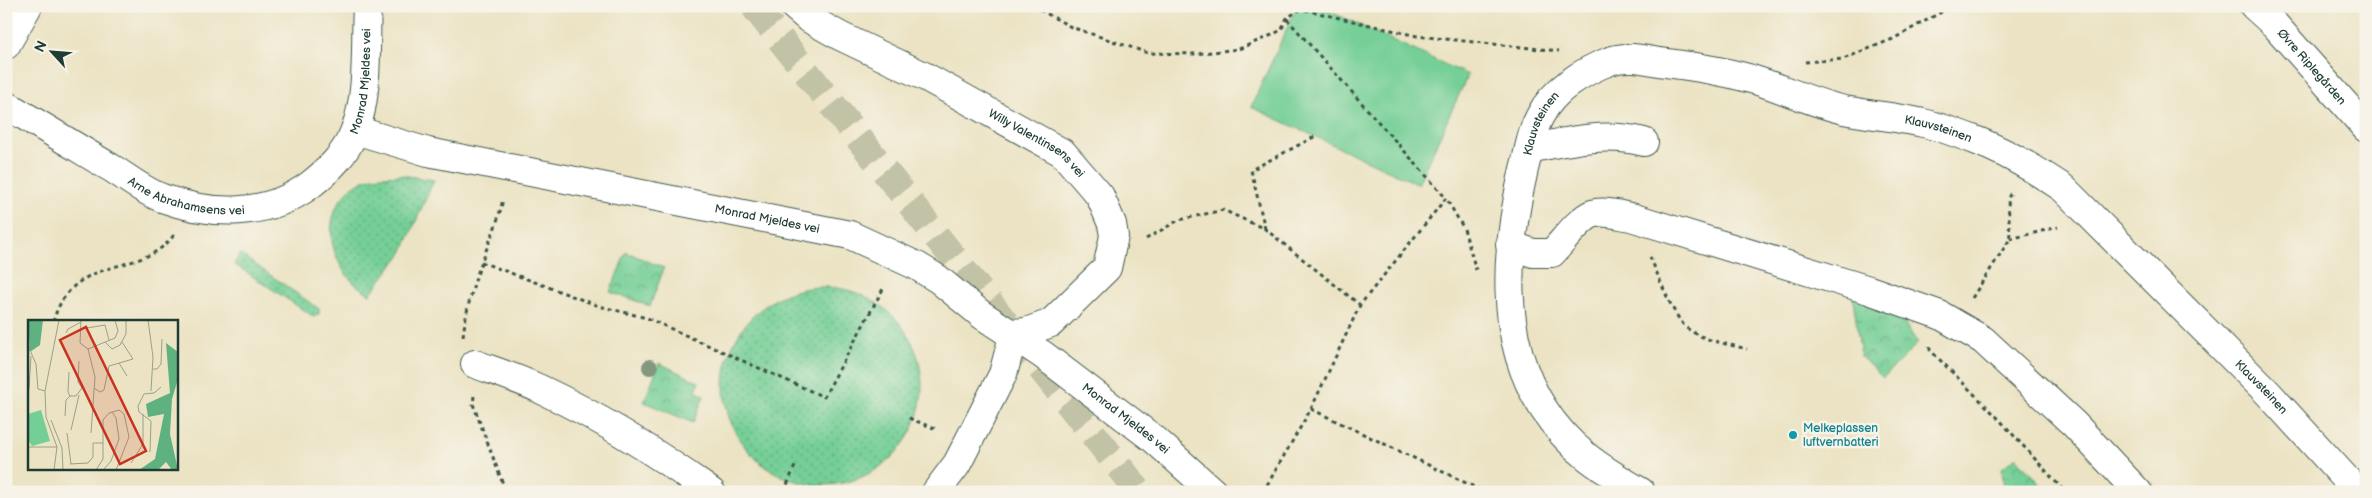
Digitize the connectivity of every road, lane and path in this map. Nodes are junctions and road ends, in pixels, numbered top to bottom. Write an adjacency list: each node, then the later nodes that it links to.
1 (28, 6): 8 (street)
2 (367, 6): 13 (street, Monrad Mjeldes vei)
3 (794, 6): 28 (street, Willy Valentinsens vei)
4 (1033, 6): 7 (path)
5 (1942, 6): 10 (path)
6 (2254, 6): 12 (street, Øvre Riplegården)
7 (1287, 18): 9 (path); 19 (path)
8 (6, 45)
9 (1560, 51)
10 (1802, 62)
11 (6, 105): 21 (street, Arne Abrahamsens vei)
12 (2366, 128)
13 (355, 130): 18 (street, Monrad Mjeldes vei); 21 (street, Arne Abrahamsens vei)
14 (1316, 136): 23 (path)
15 (1644, 142): 16 (street)
16 (1529, 149): 17 (street, Klauvsteinen); 25 (street, Klauvsteinen)
17 (2025, 164): 20 (street, Klauvsteinen); 24 (path)
18 (499, 167): 26 (street, Monrad Mjeldes vei); 27 (path)
19 (1446, 198): 30 (path); 31 (path)
20 (2080, 205): 24 (path); 48 (street, Klauvsteinen)
21 (195, 206): 32 (path)
22 (1642, 220): 25 (street); 34 (path); 47 (street)
23 (1265, 229): 28 (path); 31 (path)
24 (2010, 239): 29 (path)
25 (1510, 246): 30 (street, Klauvsteinen)
26 (903, 259): 27 (path); 33 (street, Monrad Mjeldes vei)
27 (481, 262): 35 (path)
28 (1107, 268): 33 (street)
29 (1988, 275)
30 (1509, 288): 46 (street, Klauvsteinen)
31 (1360, 305): 37 (path)
32 (54, 320)
33 (1010, 333): 42 (street); 43 (street, Monrad Mjeldes vei)
34 (1747, 349)
35 (469, 352): 40 (street)
36 (473, 404): 39 (path)
37 (1311, 409): 44 (path); 45 (path)
38 (795, 466): 41 (path)
39 (506, 492)
40 (711, 492)
41 (784, 492)
42 (936, 492)
43 (1213, 492)
44 (1263, 492)
45 (1485, 492)
46 (1641, 492)
47 (2138, 492)
48 (2358, 492)

